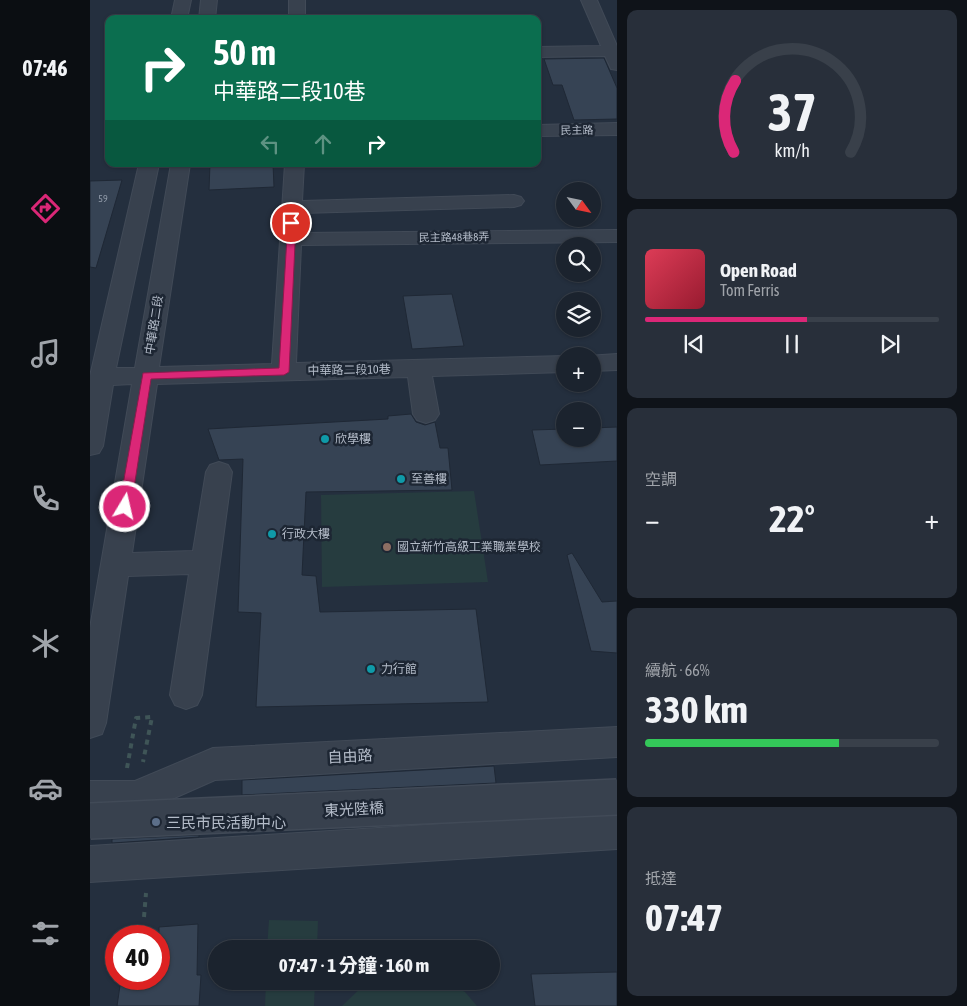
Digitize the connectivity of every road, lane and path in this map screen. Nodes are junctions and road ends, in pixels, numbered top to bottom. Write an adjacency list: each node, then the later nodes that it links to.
1 (183, 0): 5 (street)
2 (210, 0): 6 (street)
3 (297, 0): 7 (street)
4 (589, 0): 9 (street)
5 (180, 15)
6 (207, 15)
7 (297, 15)
8 (541, 52): 9 (street)
9 (614, 58)
10 (617, 129): 11 (street, 民主路)
11 (541, 131)
12 (148, 167): 25 (street)
13 (180, 167): 24 (street, 中華路二段)
14 (294, 167): 16 (street)
15 (514, 201): 16 (street)
16 (292, 207): 18 (street)
17 (617, 236): 18 (street, 民主路48巷8弄)
18 (290, 239): 23 (street)
19 (617, 362): 20 (street)
20 (601, 363)
21 (556, 364): 22 (street, 中華路二段10巷)
22 (419, 368): 23 (street, 中華路二段10巷); 26 (street)
23 (284, 372): 24 (street, 中華路二段10巷)
24 (146, 376): 25 (street, 中華路二段10巷); 30 (street, 中華路二段)
25 (102, 377): 27 (street)
26 (426, 414)
27 (90, 446)
28 (218, 472): 29 (street)
29 (205, 562): 30 (street); 31 (street)
30 (116, 565): 32 (street, 中華路二段)
31 (186, 695)
32 (90, 723)
33 (617, 742): 34 (street, 自由路)
34 (131, 786): 34 (path); 36 (street, 自由路)
35 (617, 797): 37 (street, 東光陸橋, bridge)
36 (90, 798)
37 (90, 820)
38 (617, 831): 39 (street)
39 (90, 864)

